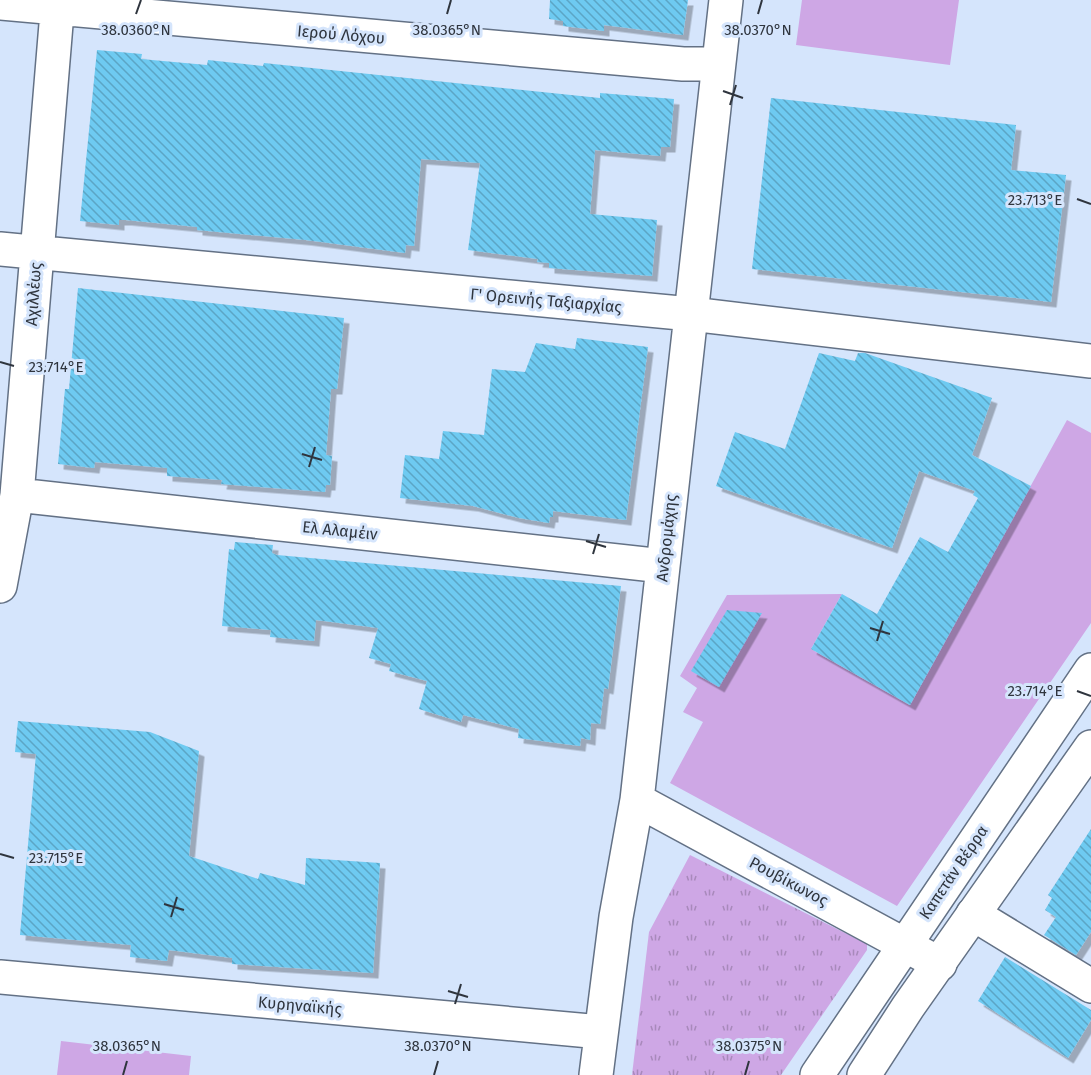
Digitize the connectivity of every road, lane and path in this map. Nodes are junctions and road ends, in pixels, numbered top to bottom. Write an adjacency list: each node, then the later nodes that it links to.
1 (726, 0): 4 (street, Ανδρομάχης)
2 (0, 3): 3 (street, Ιερού Λόχου)
3 (58, 4): 4 (street, Ιερού Λόχου); 6 (street, Αχιλλέως)
4 (718, 64): 7 (street, Ανδρομάχης)
5 (0, 249): 6 (street, Γ' Ορεινής Ταξιαρχίας)
6 (36, 253): 7 (street, Γ' Ορεινής Ταξιαρχίας); 9 (street, Αχιλλέως)
7 (691, 314): 8 (street, Γ' Ορεινής Ταξιαρχίας); 10 (street, Ανδρομάχης)
8 (1091, 361)
9 (17, 495): 10 (street, Ελ Αλαμέιν); 11 (street, Αχιλλέως)
10 (663, 566): 14 (street, Ανδρομάχης)
11 (0, 586)
12 (1091, 670): 16 (street, Καπετάν Βέρρα)
13 (1091, 747): 15 (street)
14 (637, 800): 16 (street, Ρουβίκωνος); 20 (street, Ανδρομάχης)
15 (973, 914): 17 (street); 19 (street)
16 (905, 944): 17 (street, Ρουβίκωνος); 21 (street, Καπετάν Βέρρα)
17 (940, 964): 23 (street)
18 (0, 977): 20 (street, Κυρηναϊκής)
19 (1091, 986)
20 (601, 1032): 22 (street, Ανδρομάχης)
21 (822, 1067)
22 (596, 1075)
23 (864, 1075)

